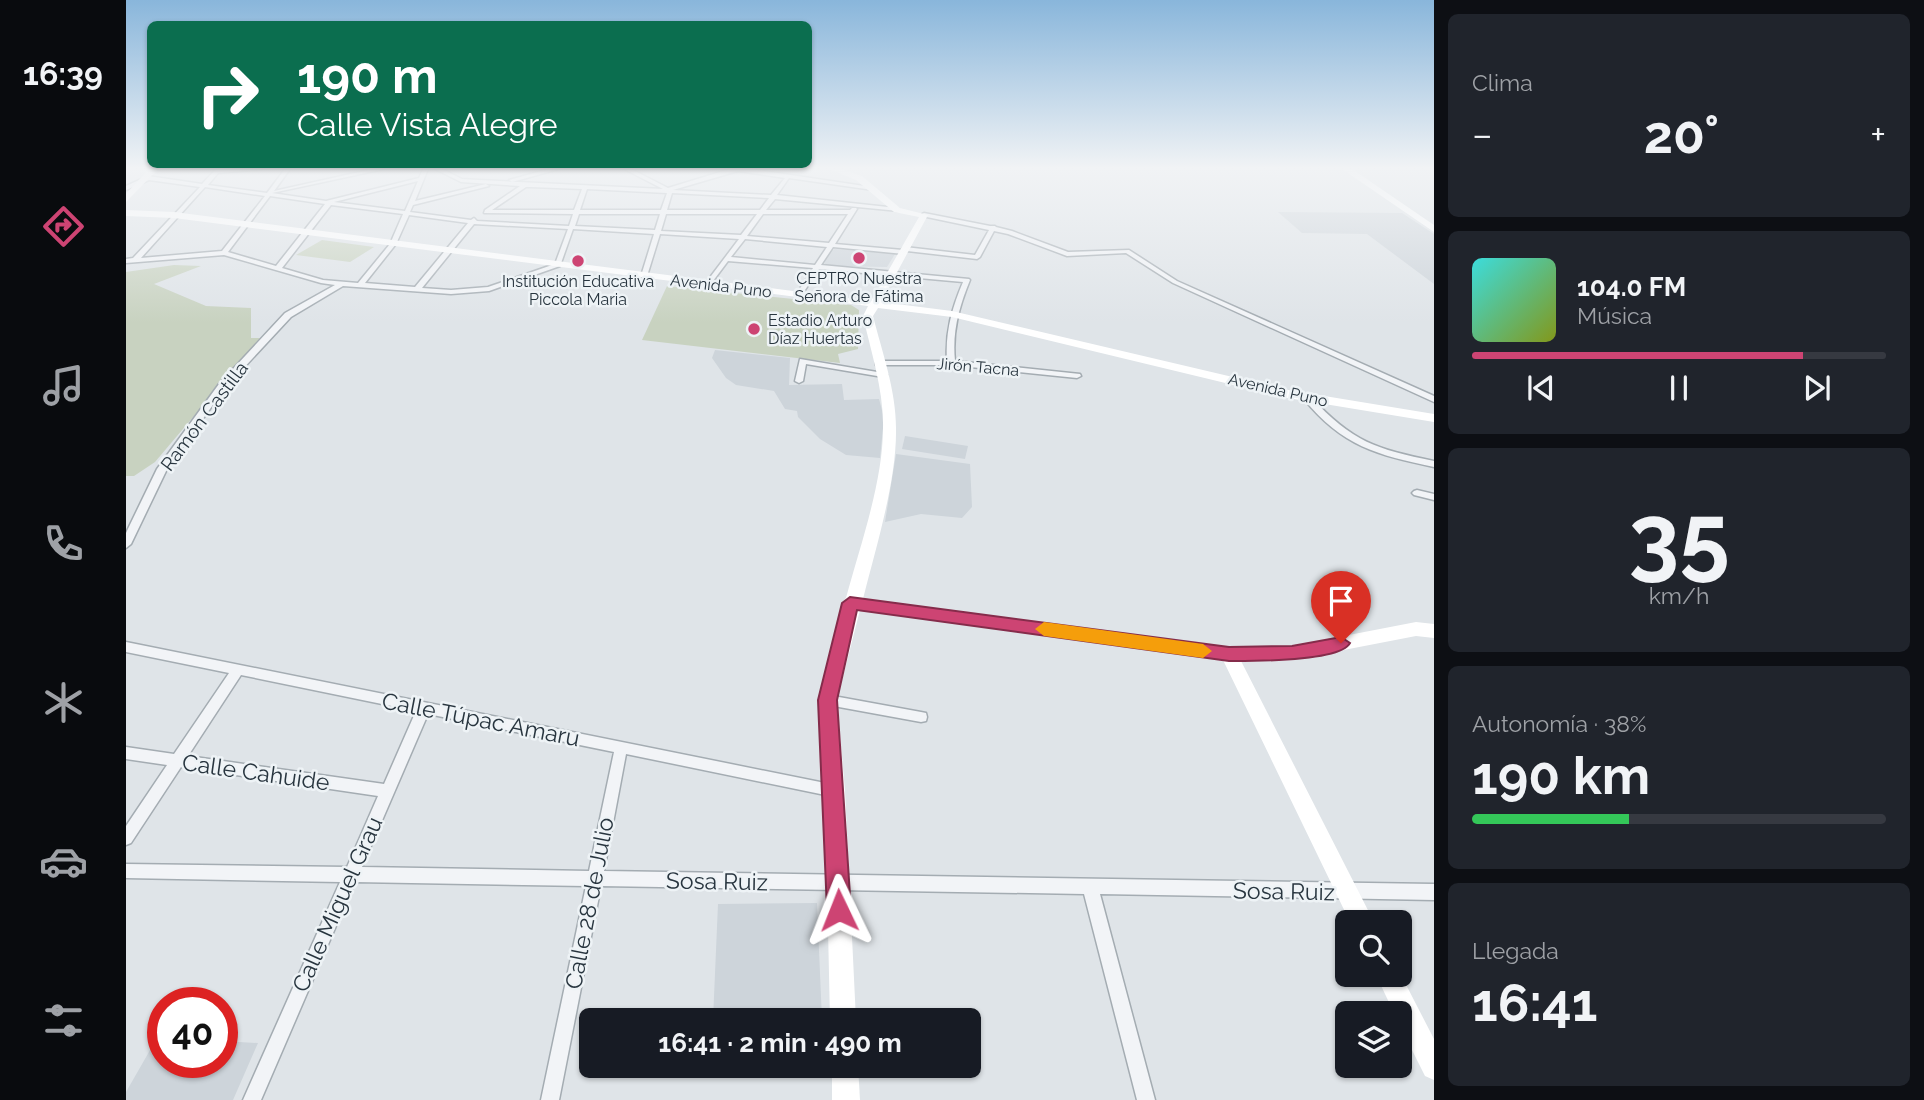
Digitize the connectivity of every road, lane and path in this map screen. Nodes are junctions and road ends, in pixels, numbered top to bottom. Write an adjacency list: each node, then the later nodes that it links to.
1 (169, 220): 26 (street)
2 (213, 220): 15 (street, Avenida Puno)
3 (250, 220): 15 (street)
4 (315, 220): 18 (street)
5 (404, 220): 21 (street)
6 (458, 220): 14 (street)
7 (474, 220): 14 (street)
8 (574, 220): 17 (street)
9 (661, 220): 19 (street)
10 (755, 220): 20 (street)
11 (846, 220): 22 (street)
12 (920, 220): 23 (street)
13 (954, 220): 16 (street)
14 (471, 222): 17 (street); 24 (street)
15 (247, 225): 18 (street, Avenida Puno); 25 (street)
16 (993, 227): 23 (street); 48 (street)
17 (572, 228): 19 (street); 29 (street)
18 (308, 232): 21 (street, Avenida Puno); 30 (street)
19 (657, 233): 20 (street); 33 (street)
20 (743, 237): 22 (street); 27 (street)
21 (393, 244): 24 (street, Avenida Puno); 36 (street)
22 (829, 245): 23 (street); 31 (street)
23 (905, 250): 32 (street)
24 (449, 251): 29 (street, Avenida Puno); 37 (street)
25 (224, 253): 26 (street); 30 (street)
26 (136, 259): 28 (street)
27 (727, 259): 31 (street); 34 (street)
28 (126, 261)
29 (558, 265): 33 (street, Avenida Puno); 37 (street)
30 (278, 268): 35 (street)
31 (815, 268): 32 (street); 38 (street)
32 (893, 273): 39 (street); 40 (street)
33 (644, 276): 34 (street, Avenida Puno)
34 (708, 284): 38 (street, Avenida Puno)
35 (340, 285): 36 (street); 53 (street, Ramón Castilla)
36 (359, 286): 37 (street)
37 (416, 290)
38 (800, 295): 39 (street, Avenida Puno)
39 (876, 304): 40 (street, Avenida Puno); 43 (street)
40 (952, 314): 41 (street); 47 (street, Avenida Puno)
41 (951, 363): 43 (street, Jirón Tacna); 44 (street, Jirón Tacna)
42 (850, 368): 43 (street, Jirón Tacna); 45 (street, Jirón Tacna); 46 (street)
43 (881, 369): 54 (street)
44 (1077, 376)
45 (799, 381)
46 (850, 381)
47 (1308, 399): 49 (street, Avenida Puno); 50 (street)
48 (1434, 399)
49 (1434, 418)
50 (1434, 464)
51 (1417, 492): 52 (street)
52 (1434, 497)
53 (126, 544)
54 (850, 603): 57 (street); 59 (street)
55 (1434, 631): 57 (street)
56 (126, 647): 58 (street, Calle Túpac Amaru)
57 (1229, 654): 73 (street)
58 (238, 670): 60 (street, Calle Túpac Amaru); 64 (street)
59 (828, 700): 61 (street); 66 (street)
60 (424, 708): 62 (street, Calle Túpac Amaru); 65 (street, Calle Miguel Grau)
61 (921, 717)
62 (621, 748): 66 (street, Calle Túpac Amaru); 70 (street, Calle 28 de Julio)
63 (126, 753): 64 (street, Calle Cahuide)
64 (177, 761): 65 (street, Calle Cahuide); 67 (street)
65 (387, 791): 69 (street, Calle Miguel Grau)
66 (835, 791): 71 (street)
67 (126, 838)
68 (126, 871): 69 (street, Sosa Ruiz)
69 (350, 874): 70 (street, Sosa Ruiz); 80 (street, Calle Miguel Grau)
70 (594, 878): 71 (street, Sosa Ruiz); 81 (street, Calle 28 de Julio)
71 (838, 883): 72 (street, Sosa Ruiz); 77 (street)
72 (1090, 887): 73 (street, Sosa Ruiz); 83 (street)
73 (1347, 892): 74 (street, Sosa Ruiz); 75 (street)
74 (1434, 892)
75 (1356, 910)
76 (1394, 987): 78 (street)
77 (843, 1008)
78 (1434, 1067)
79 (845, 1078): 82 (street)
80 (251, 1100)
81 (550, 1100)
82 (846, 1100)
83 (1146, 1100)

